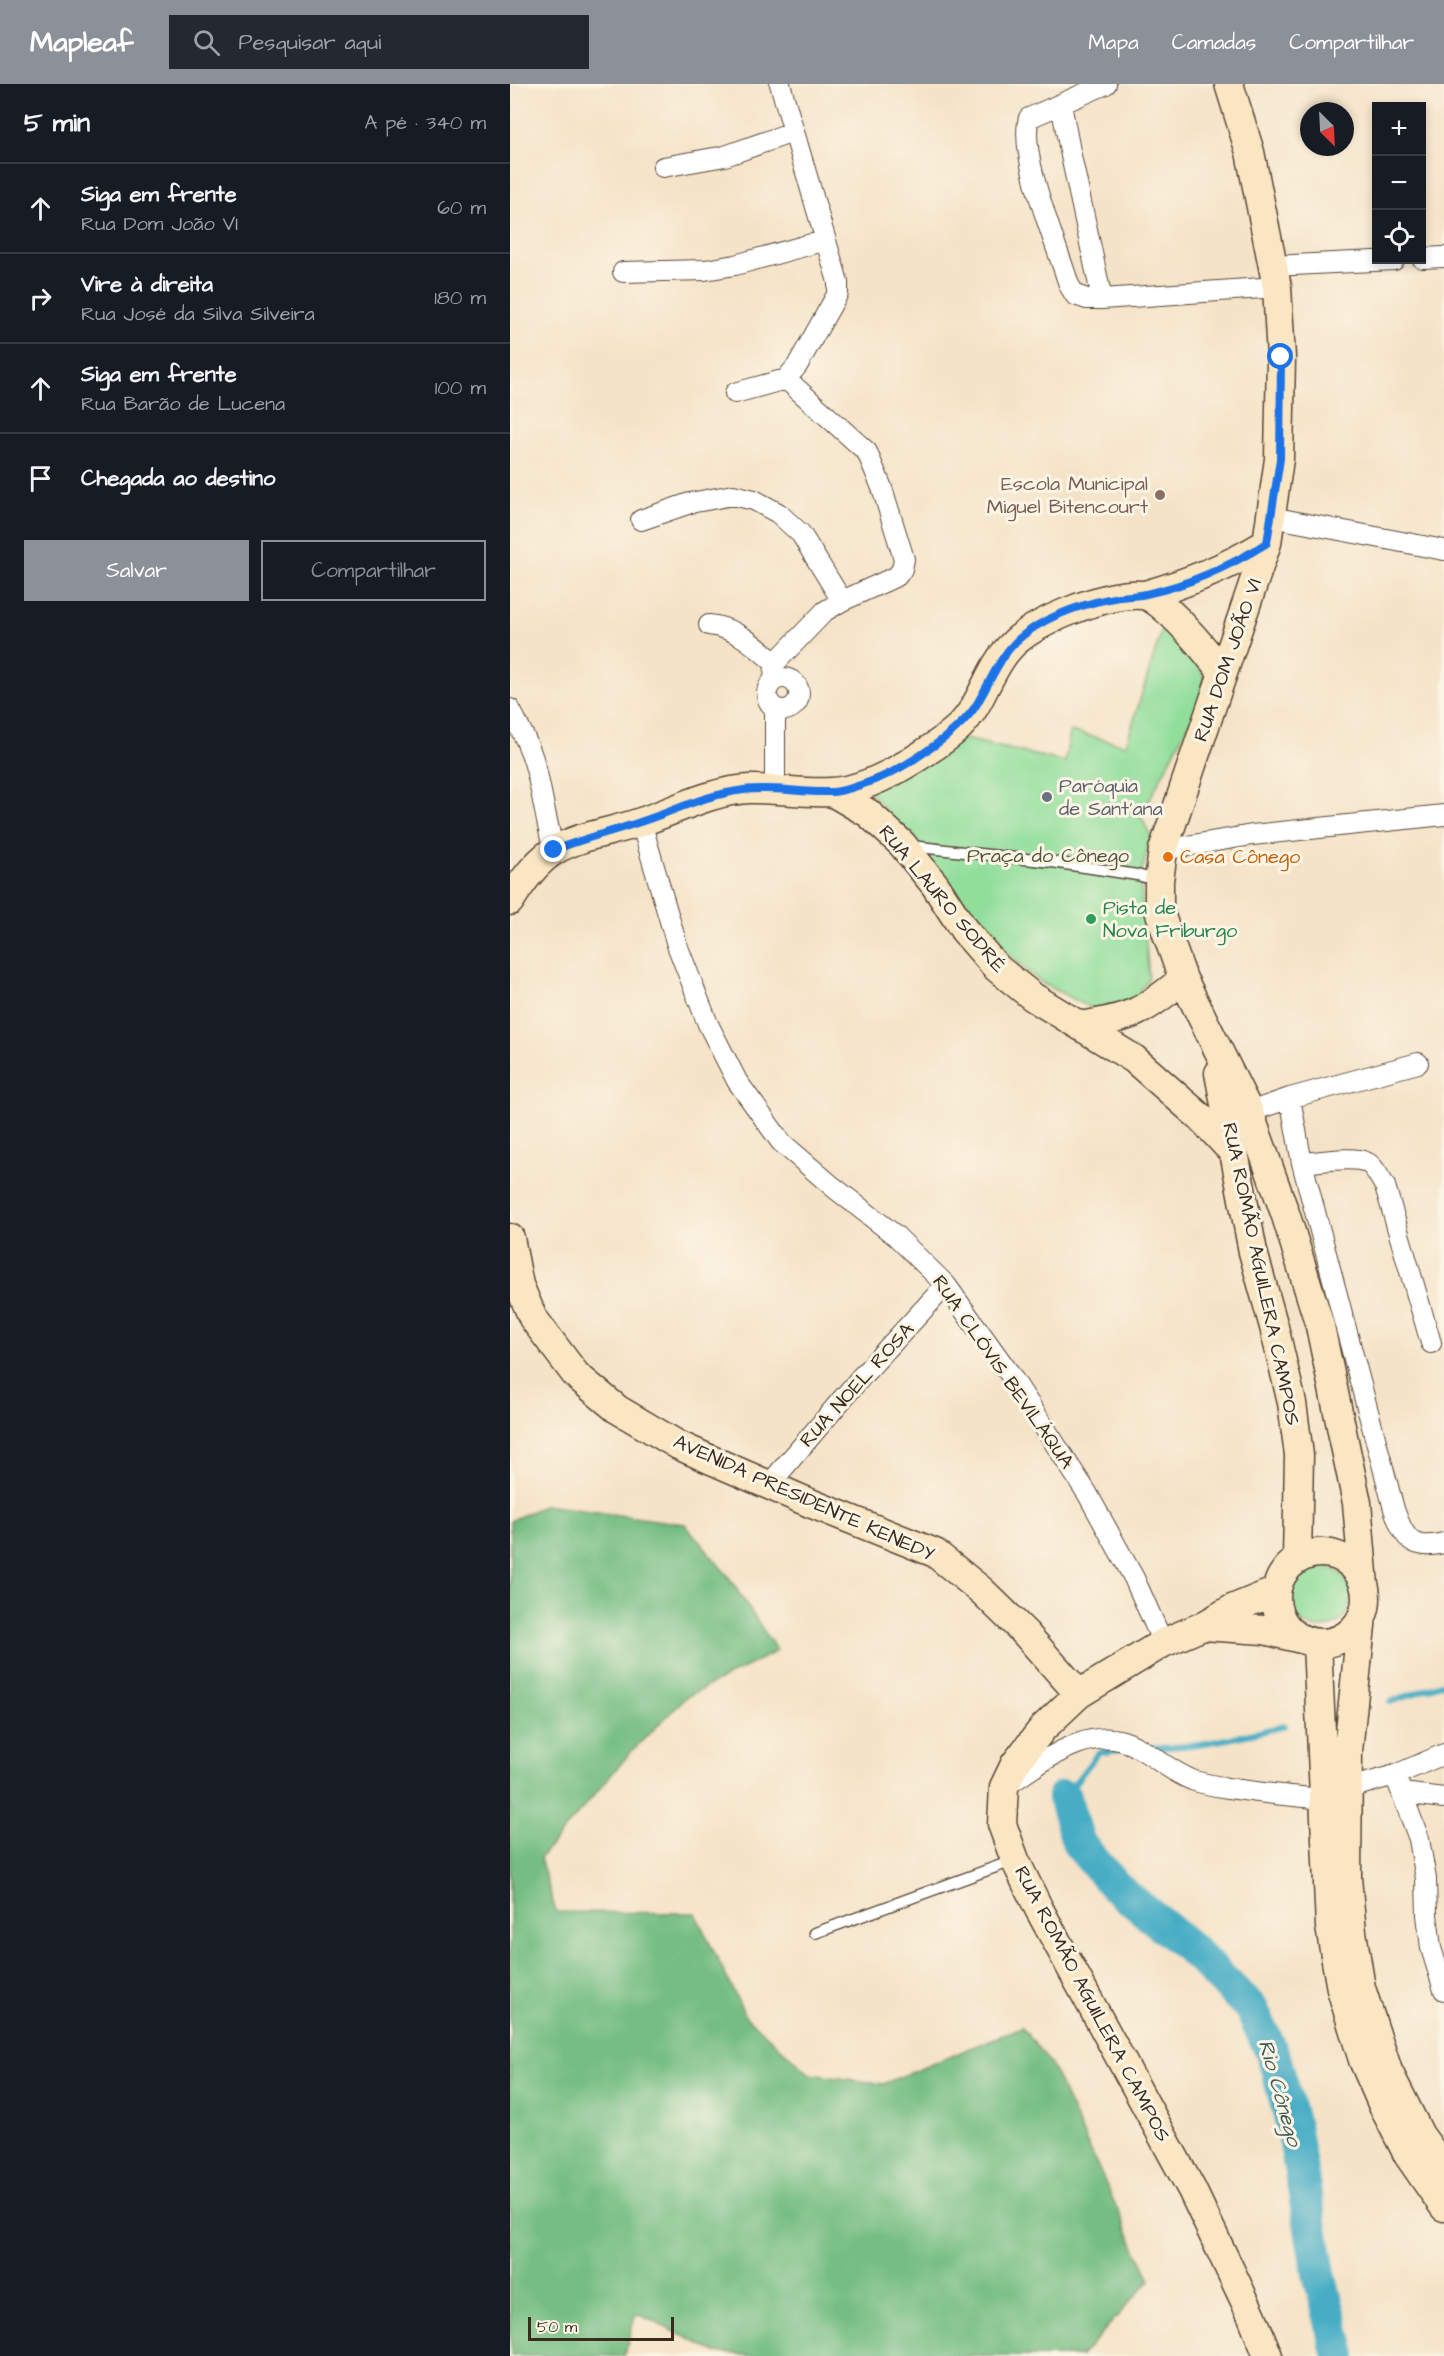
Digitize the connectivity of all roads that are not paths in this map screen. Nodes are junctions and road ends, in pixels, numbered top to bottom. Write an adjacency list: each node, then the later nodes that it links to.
1 (780, 84): 5 (street)
2 (1106, 84): 4 (street)
3 (1229, 84): 12 (street, RUA DOM JOÃO VI)
4 (1061, 104): 13 (street); 13 (street)
5 (794, 132): 6 (street); 7 (street)
6 (663, 167)
7 (826, 240): 11 (street); 14 (street)
8 (1444, 257): 9 (street)
9 (1426, 258)
10 (1372, 263): 12 (street)
11 (623, 272)
12 (1275, 277): 13 (street); 17 (street, RUA DOM JOÃO VI)
13 (1102, 299)
14 (786, 379): 15 (street); 20 (street)
15 (735, 393)
16 (640, 520): 20 (street)
17 (1269, 530): 18 (street); 19 (street); 23 (street, RUA DOM JOÃO VI)
18 (1444, 550)
19 (1145, 595): 23 (street); 27 (street)
20 (842, 601): 22 (street)
21 (709, 625): 22 (street)
22 (774, 672): 24 (street); 24 (street)
23 (1223, 673): 32 (street, RUA DOM JOÃO VI)
24 (775, 708): 26 (street)
25 (510, 709): 31 (street)
26 (775, 789): 27 (street); 29 (street)
27 (832, 792): 30 (street, RUA LAURO SODRÉ)
28 (1444, 815): 32 (street)
29 (641, 822): 31 (street); 44 (street, RUA CLÓVIS BEVILÁQUA)
30 (902, 844): 33 (lane); 36 (street, RUA LAURO SODRÉ)
31 (554, 850): 34 (street)
32 (1163, 850): 33 (street, RUA DOM JOÃO VI)
33 (1159, 881): 35 (street, RUA DOM JOÃO VI)
34 (510, 901)
35 (1183, 979): 36 (street); 37 (street, RUA DOM JOÃO VI)
36 (1080, 1026): 41 (street, RUA LAURO SODRÉ)
37 (1215, 1047): 40 (street, RUA ROMÃO AGUILERA CAMPOS); 41 (street, RUA ROMÃO AGUILERA CAMPOS)
38 (1418, 1063): 39 (street)
39 (1290, 1098): 40 (street); 42 (street)
40 (1249, 1112): 49 (street, RUA ROMÃO AGUILERA CAMPOS)
41 (1232, 1150): 48 (street, RUA ROMÃO AGUILERA CAMPOS)
42 (1302, 1163): 45 (street); 47 (street)
43 (510, 1238): 46 (street, AVENIDA PRESIDENTE KENEDY)
44 (946, 1285): 46 (street, RUA NOEL ROSA); 54 (street, RUA CLÓVIS BEVILÁQUA)
45 (1431, 1343)
46 (768, 1486): 55 (street, AVENIDA PRESIDENTE KENEDY)
47 (1444, 1543)
48 (1297, 1560): 49 (street); 50 (street)
49 (1364, 1585): 51 (street)
50 (1276, 1591): 52 (street, RUA ROMÃO AGUILERA CAMPOS); 53 (street)
51 (1362, 1616): 53 (street); 59 (street)
52 (1203, 1626): 53 (street); 54 (street, RUA ROMÃO AGUILERA CAMPOS)
53 (1309, 1641): 59 (street)
54 (1163, 1643): 55 (street, RUA ROMÃO AGUILERA CAMPOS)
55 (1080, 1694): 58 (street, RUA ROMÃO AGUILERA CAMPOS)
56 (1444, 1754): 57 (street)
57 (1398, 1784): 59 (street); 60 (street); 63 (street)
58 (1004, 1787): 59 (street); 61 (street, RUA ROMÃO AGUILERA CAMPOS)
59 (1335, 1794): 64 (street); 65 (street)
60 (1444, 1798)
61 (1015, 1860): 62 (lane); 66 (street, RUA ROMÃO AGUILERA CAMPOS)
62 (815, 1933)
63 (1444, 1990)
64 (1444, 2168)
65 (1444, 2207)
66 (1268, 2356)

